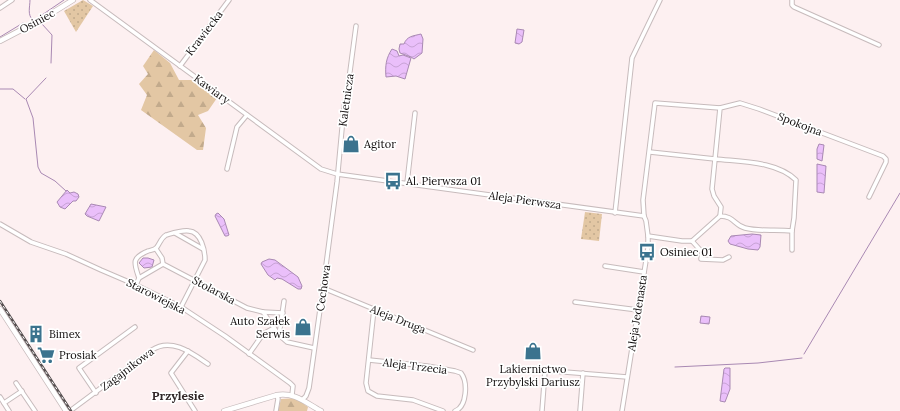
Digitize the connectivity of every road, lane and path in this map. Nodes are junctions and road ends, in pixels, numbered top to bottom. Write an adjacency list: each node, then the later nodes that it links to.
1 (12, 0): 7 (street)
2 (73, 0): 9 (street, Osiniec)
3 (90, 0): 11 (street, Kawiary)
4 (229, 0): 11 (street, Krawiecka)
5 (660, 0): 21 (street)
6 (792, 0): 10 (street)
7 (0, 8)
8 (356, 26): 18 (street, Kaletnicza)
9 (0, 41)
10 (879, 45)
11 (180, 66): 14 (street, Kawiary)
12 (720, 108): 15 (street, Aleja Jedenasta); 16 (street); 20 (street, Spokojna)
13 (415, 113): 19 (street)
14 (247, 115): 17 (street); 18 (street, Kawiary)
15 (650, 152): 16 (street); 22 (street, Aleja Jedenasta)
16 (715, 159): 23 (street); 25 (street)
17 (227, 169)
18 (337, 174): 19 (street, Aleja Pierwsza); 39 (street, Cechowa)
19 (407, 183): 21 (street, Aleja Pierwsza)
20 (868, 197)
21 (615, 213): 22 (street, Aleja Pierwsza)
22 (644, 216): 27 (street, Aleja Jedenasta)
23 (720, 216): 25 (street); 28 (street)
24 (0, 224): 38 (street, Starowiejska)
25 (792, 231): 31 (street)
26 (175, 233): 29 (street); 30 (street); 30 (street)
27 (648, 236): 28 (street); 35 (street, Aleja Jedenasta)
28 (692, 241): 32 (street)
29 (156, 249): 33 (street); 36 (street)
30 (203, 249): 37 (street)
31 (792, 250)
32 (728, 257)
33 (163, 264): 36 (street); 37 (street, Stolarska)
34 (605, 266): 35 (street)
35 (644, 272): 44 (street, Aleja Jedenasta)
36 (139, 278): 38 (street)
37 (195, 280): 42 (street); 46 (street, Stolarska)
38 (136, 285): 42 (street, Starowiejska)
39 (323, 288): 43 (street, Aleja Druga); 51 (street, Cechowa)
40 (284, 301): 47 (street)
41 (575, 302): 44 (street)
42 (181, 307): 54 (street, Starowiejska)
43 (374, 309): 52 (street, Aleja Druga); 55 (street)
44 (638, 310): 60 (street, Aleja Jedenasta)
45 (1, 312): 71 (street)
46 (263, 312): 47 (street, Stolarska); 49 (street)
47 (283, 313): 50 (street)
48 (135, 327): 63 (street)
49 (274, 328): 50 (street); 54 (street)
50 (279, 335): 51 (street)
51 (314, 348): 67 (street, Cechowa)
52 (473, 350)
53 (188, 351): 56 (street, Zagajnikowa); 63 (street, Zagajnikowa); 73 (street)
54 (249, 354): 65 (street, Starowiejska)
55 (369, 360): 77 (street); 78 (street, Aleja Trzecia)
56 (208, 364)
57 (526, 369): 58 (street)
58 (545, 371): 59 (street); 79 (street)
59 (583, 373): 60 (street); 80 (street)
60 (627, 377): 81 (street, Aleja Jedenasta)
61 (16, 383): 62 (street)
62 (22, 391): 68 (street); 70 (street)
63 (96, 393): 72 (street, Zagajnikowa)
64 (277, 395): 65 (street); 74 (street); 75 (street)
65 (292, 395): 67 (street)
66 (0, 398): 68 (street)
67 (302, 400): 76 (street)
68 (4, 403): 69 (street)
69 (9, 411)
70 (35, 411)
71 (66, 411)
72 (70, 411)
73 (195, 411)
74 (224, 411)
75 (276, 411)
76 (321, 411)
77 (443, 411)
78 (455, 411)
79 (542, 411)
80 (580, 411)
81 (622, 411)

